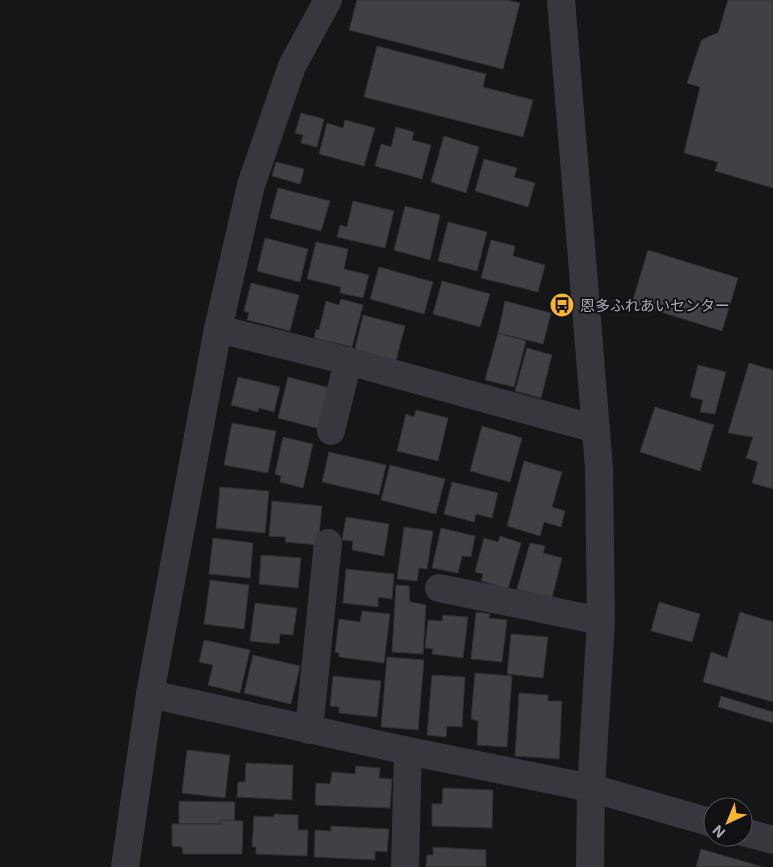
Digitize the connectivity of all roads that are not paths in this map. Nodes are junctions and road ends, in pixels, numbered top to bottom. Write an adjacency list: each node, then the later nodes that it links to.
1 (328, 0): 3 (street)
2 (561, 0): 5 (street)
3 (218, 329): 4 (street); 10 (street)
4 (348, 361): 5 (street); 6 (street)
5 (596, 429): 9 (street)
6 (331, 431)
7 (328, 543): 11 (street)
8 (439, 588): 9 (street)
9 (601, 621): 13 (street)
10 (150, 694): 11 (street); 17 (street)
11 (309, 730): 12 (street)
12 (408, 751): 13 (street); 18 (street)
13 (592, 788): 14 (street); 19 (street)
14 (703, 820)
15 (753, 835): 16 (street)
16 (773, 840)
17 (125, 867)
18 (405, 867)
19 (590, 867)

